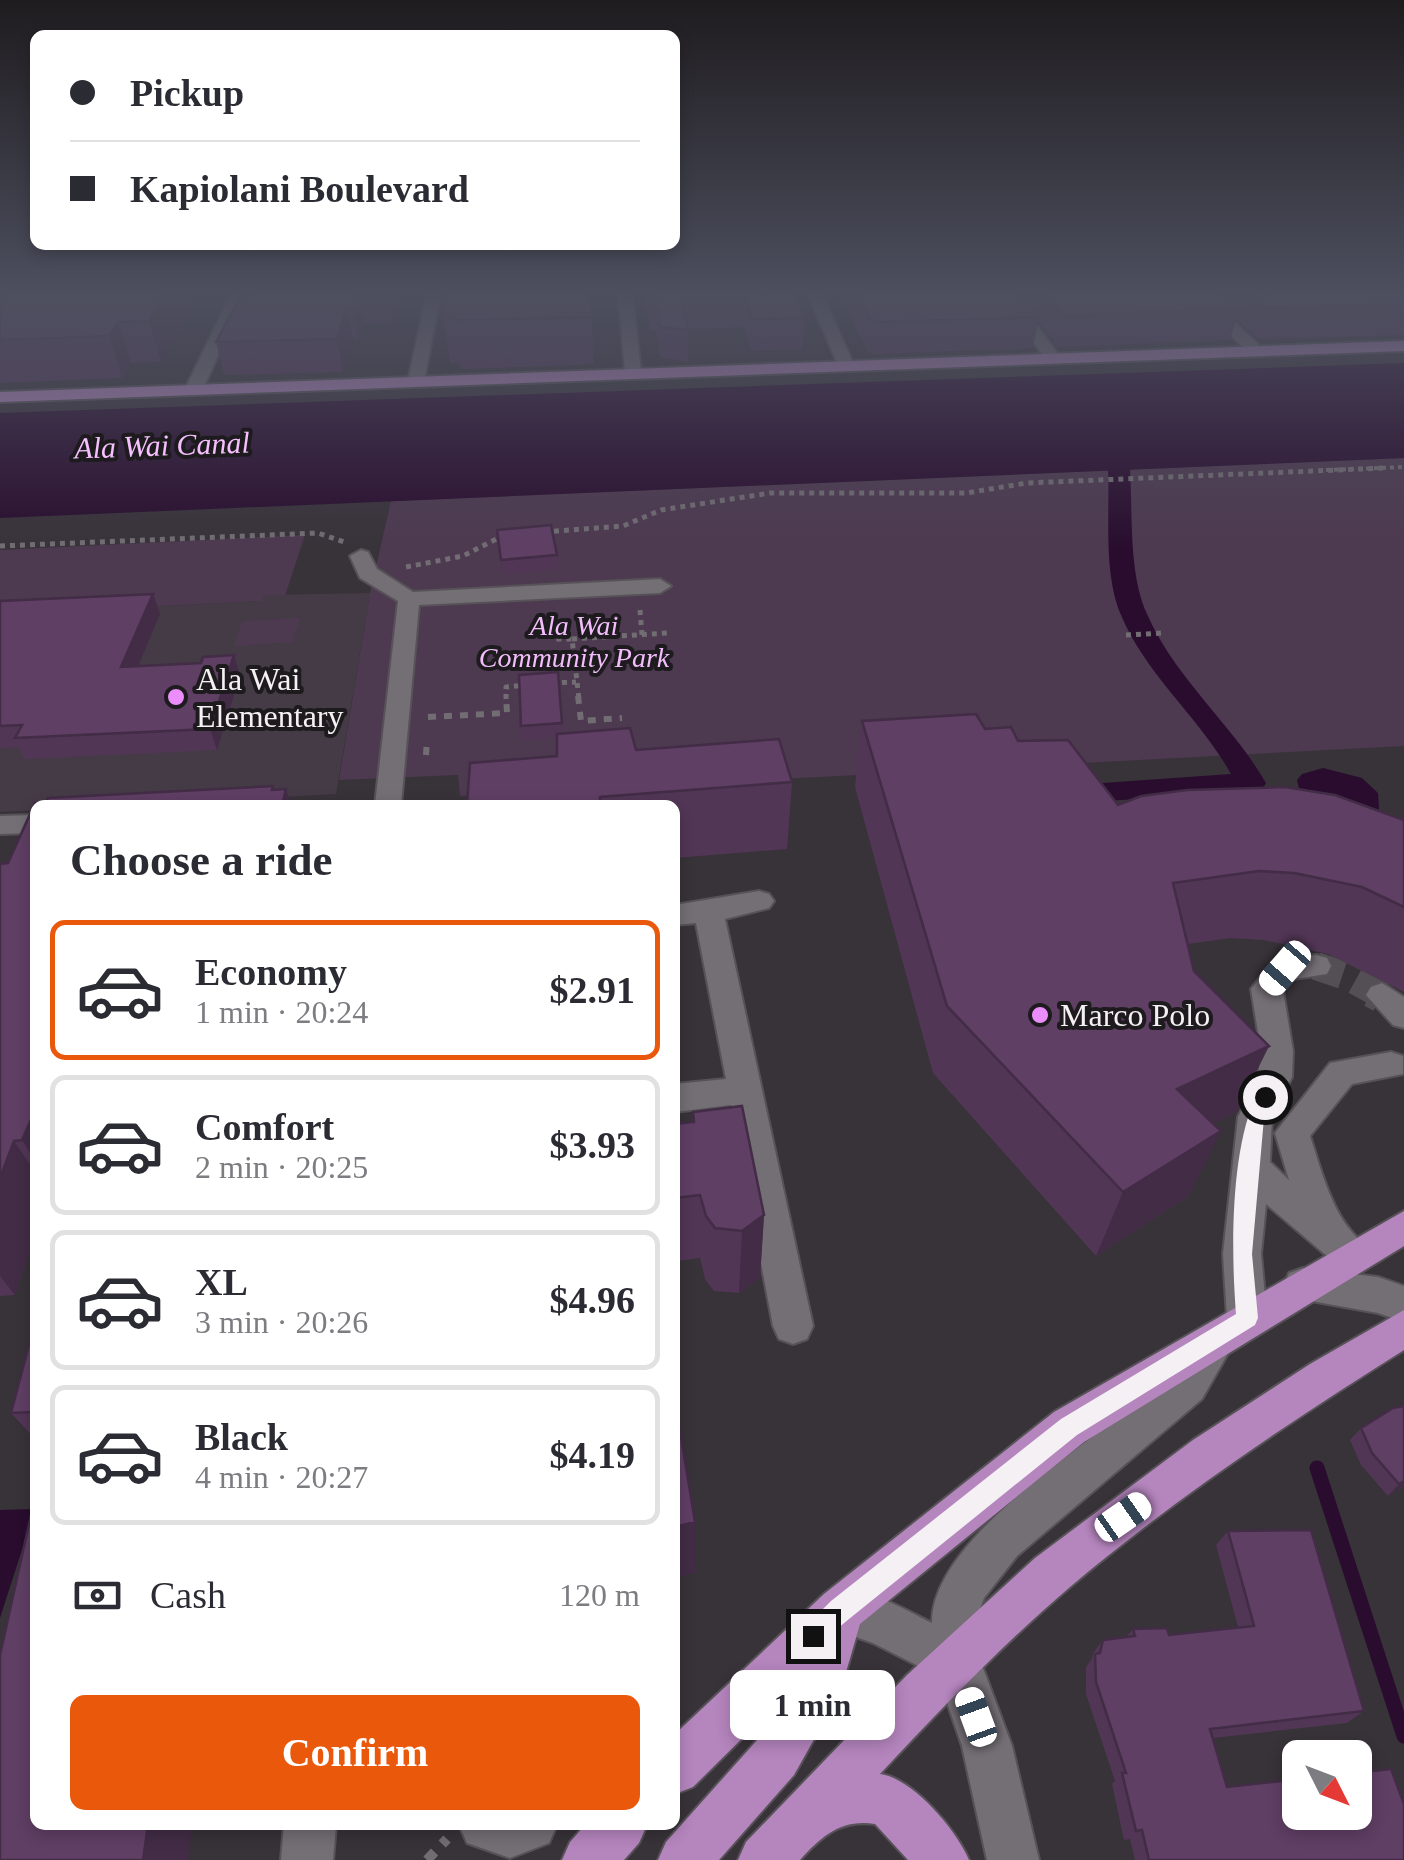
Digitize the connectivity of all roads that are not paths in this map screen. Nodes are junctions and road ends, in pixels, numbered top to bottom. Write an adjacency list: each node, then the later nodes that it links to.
1 (199, 379): 4 (street)
2 (469, 379): 3 (main road)
3 (416, 381): 4 (main road)
4 (194, 390): 5 (main road)
5 (0, 397)
6 (361, 556): 8 (street)
7 (660, 586): 8 (street)
8 (409, 599): 9 (street)
9 (389, 800)
10 (759, 901): 11 (street)
11 (692, 914): 14 (street)
12 (1316, 966): 16 (street)
13 (1400, 1062): 18 (street)
14 (745, 1090): 15 (street); 21 (street)
15 (680, 1097)
16 (1252, 1168): 18 (street); 22 (street)
17 (1404, 1227): 18 (main road)
18 (1345, 1248): 19 (main road)
19 (1304, 1285): 20 (street); 22 (main road)
20 (1404, 1304)
21 (793, 1326)
22 (1233, 1326): 24 (main road); 25 (street)
23 (1404, 1328): 25 (main road)
24 (840, 1610): 25 (street); 26 (main road); 34 (main road)
25 (956, 1660): 27 (main road); 37 (street)
26 (680, 1764)
27 (808, 1814): 35 (main road); 36 (main road)
28 (310, 1830): 32 (street)
29 (468, 1830): 30 (street)
30 (516, 1830)
31 (616, 1830): 33 (main road)
32 (307, 1860)
33 (588, 1860)
34 (684, 1860)
35 (764, 1860)
36 (944, 1860)
37 (1013, 1860)

